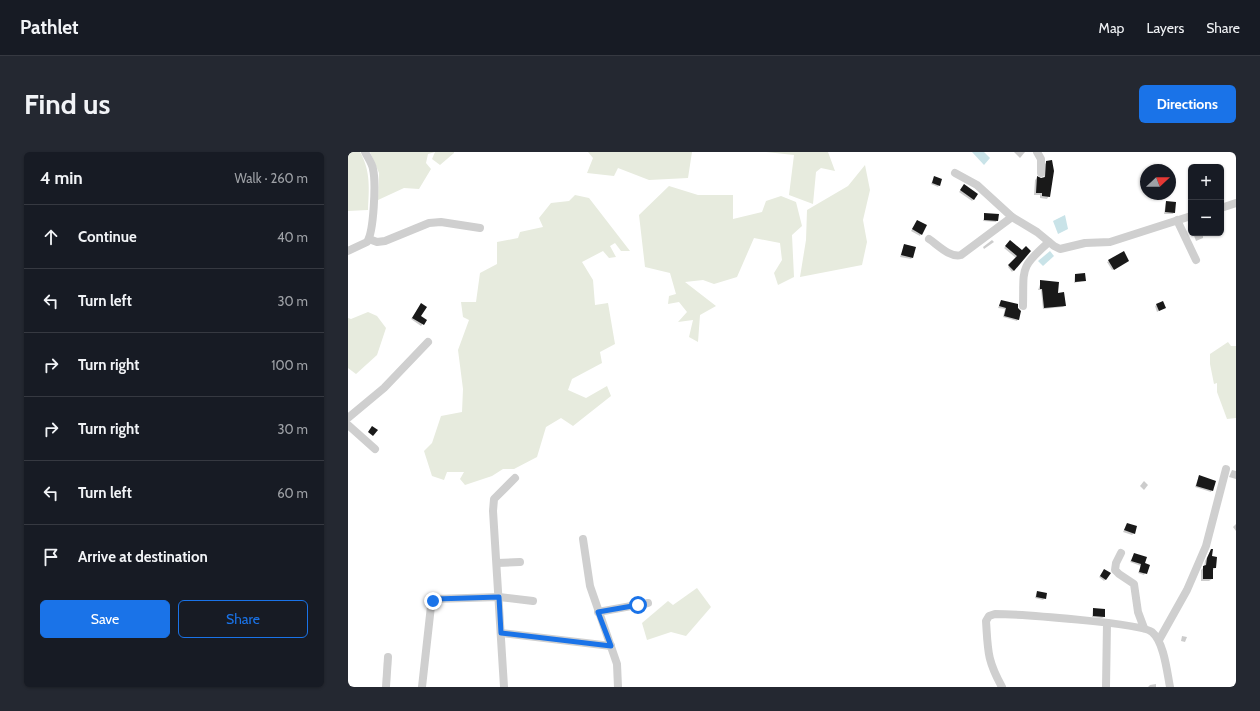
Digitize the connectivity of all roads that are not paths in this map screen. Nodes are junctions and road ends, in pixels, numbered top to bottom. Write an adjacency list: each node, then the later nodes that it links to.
1 (365, 152): 11 (street)
2 (1036, 152): 3 (street)
3 (1041, 173)
4 (955, 174): 7 (street)
5 (1236, 203): 6 (street)
6 (1224, 207)
7 (1012, 217): 12 (street); 13 (street)
8 (1188, 217): 9 (street)
9 (1177, 220): 13 (street); 15 (street)
10 (480, 228): 11 (street)
11 (368, 239): 14 (street)
12 (929, 239)
13 (1049, 242): 16 (street)
14 (348, 251)
15 (1196, 260)
16 (1023, 306)
17 (428, 342): 18 (street)
18 (348, 418)
19 (348, 425): 20 (street)
20 (375, 449)
21 (1226, 469): 34 (street)
22 (515, 478): 26 (street)
23 (583, 539): 30 (street)
24 (1121, 552): 32 (street)
25 (520, 562): 26 (street)
26 (497, 563): 27 (street)
27 (499, 597): 28 (street); 33 (street); 38 (street)
28 (533, 601)
29 (648, 603): 30 (street)
30 (598, 612): 35 (street)
31 (1107, 623): 32 (street); 41 (street); 42 (street)
32 (1144, 628): 34 (street)
33 (501, 633): 35 (street); 39 (street)
34 (1159, 640): 43 (street)
35 (611, 646): 40 (street)
36 (388, 657): 37 (street)
37 (386, 687)
38 (422, 687)
39 (504, 687)
40 (618, 687)
41 (1002, 687)
42 (1106, 687)
43 (1170, 687)

